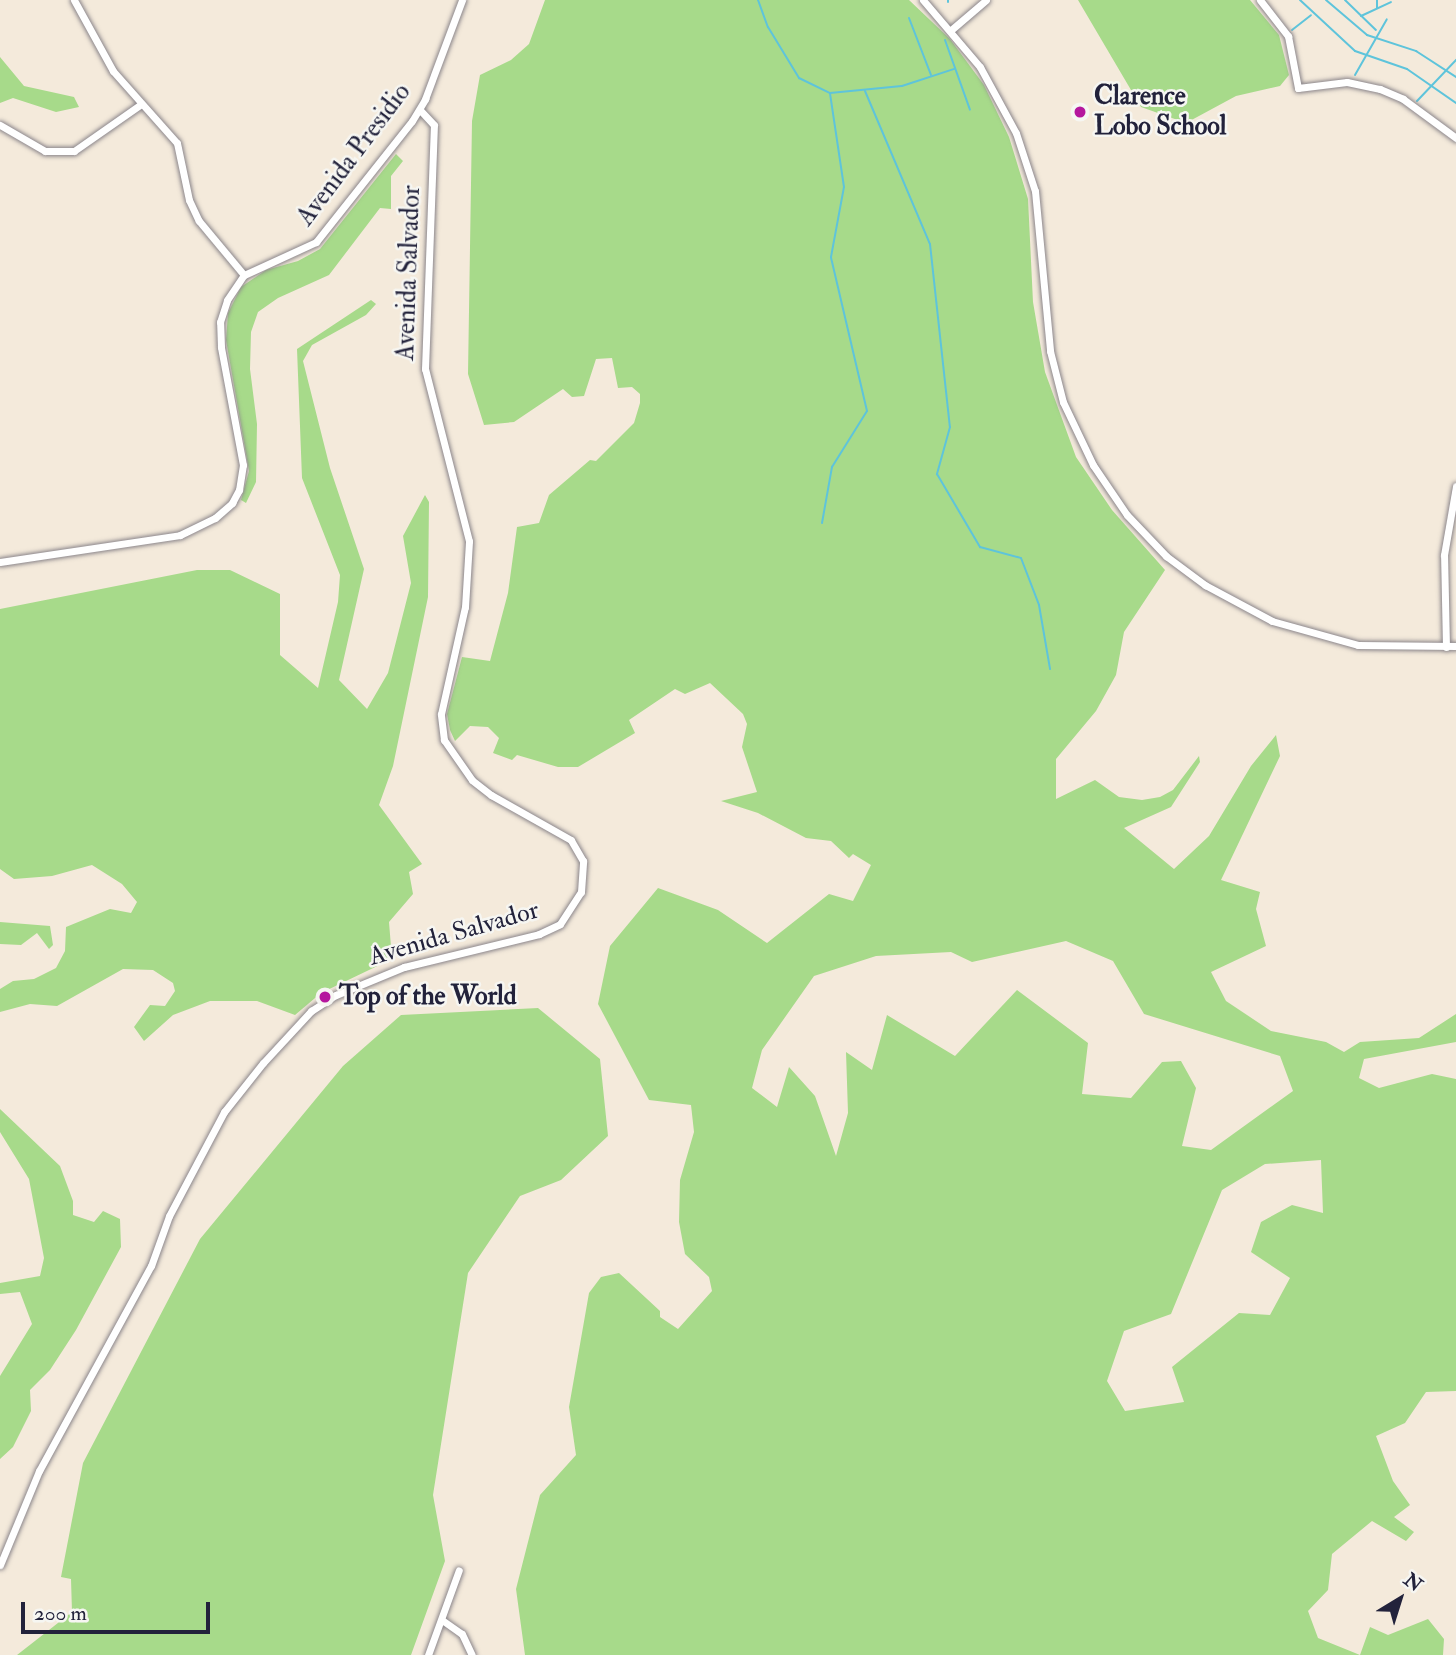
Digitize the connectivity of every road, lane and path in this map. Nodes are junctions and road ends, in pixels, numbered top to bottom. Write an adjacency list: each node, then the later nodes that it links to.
1 (74, 0): 7 (street)
2 (462, 0): 8 (street, Avenida Presidio)
3 (923, 0): 6 (street)
4 (986, 0): 6 (street)
5 (1260, 0): 10 (street)
6 (951, 30): 15 (street)
7 (140, 105): 9 (street); 11 (street)
8 (420, 110): 11 (street, Avenida Presidio); 16 (street, Avenida Salvador)
9 (0, 125)
10 (1456, 138)
11 (244, 275): 13 (street)
12 (1456, 486): 15 (street)
13 (0, 562)
14 (1456, 646): 15 (street)
15 (1446, 647)
16 (0, 1562)
17 (459, 1570): 18 (street)
18 (442, 1620): 19 (street); 20 (street)
19 (428, 1655)
20 (472, 1655)

